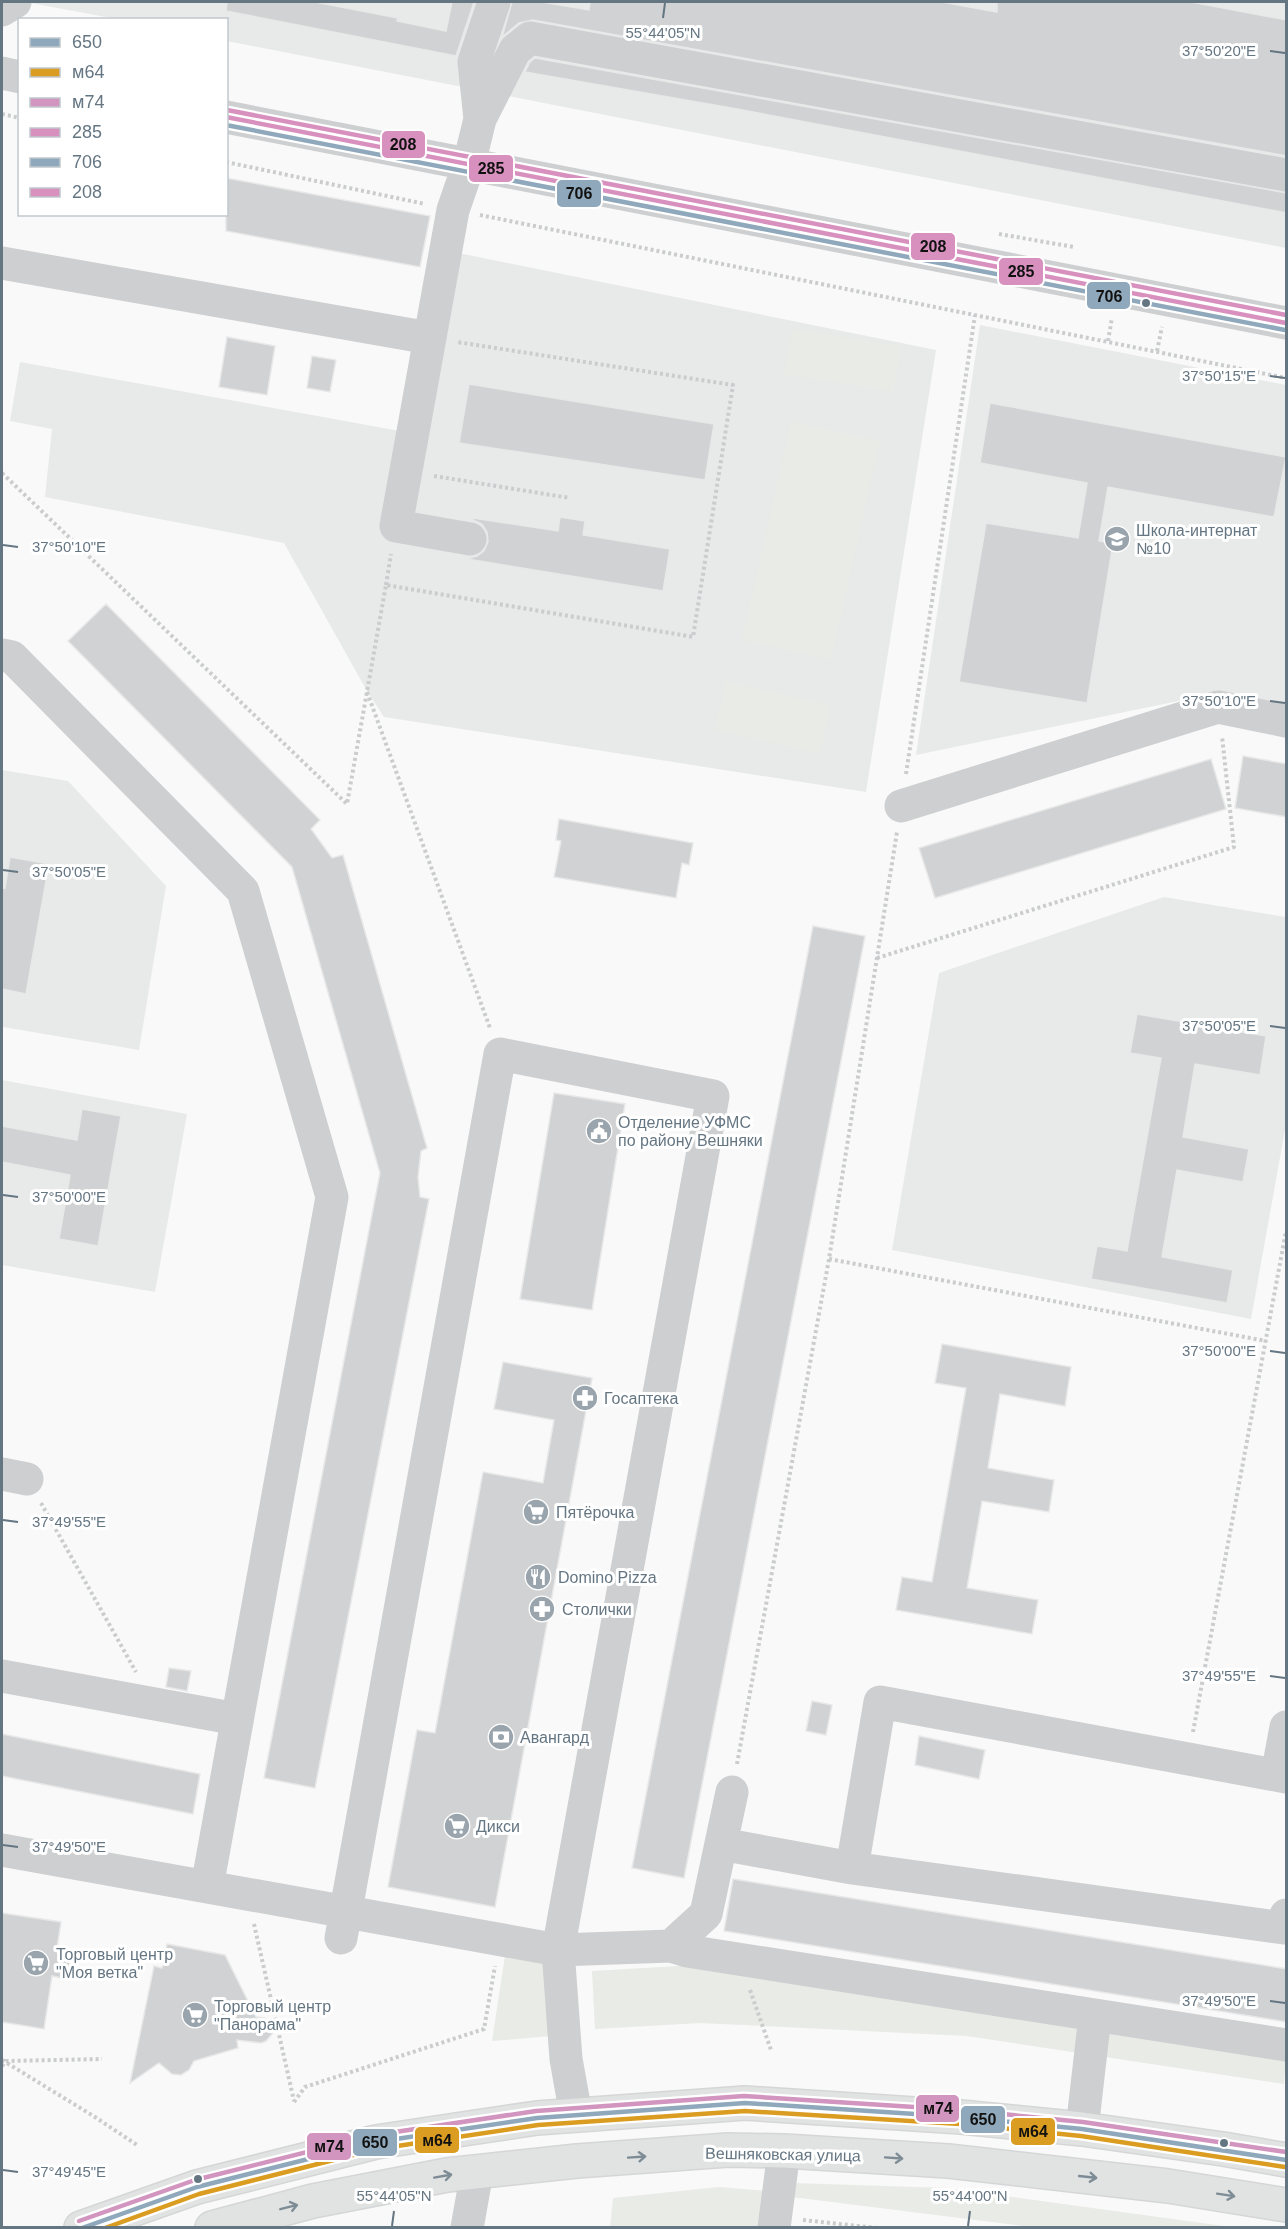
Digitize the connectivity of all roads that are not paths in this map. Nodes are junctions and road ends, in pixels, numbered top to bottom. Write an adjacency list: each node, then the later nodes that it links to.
1 (15, 2): 3 (street)
2 (494, 2): 7 (street)
3 (2, 10)
4 (2, 73): 5 (street)
5 (18, 77)
6 (228, 117): 8 (street)
7 (480, 119): 8 (street); 9 (street)
8 (470, 164): 11 (street); 13 (street)
9 (1287, 176)
10 (2, 263): 12 (street)
11 (1287, 323)
12 (418, 336)
13 (470, 539)
14 (2, 655): 18 (street)
15 (1287, 721): 16 (street)
16 (902, 806)
17 (2, 1676): 18 (street)
18 (237, 1719): 25 (street)
19 (1287, 1727): 20 (street)
20 (1282, 1776): 24 (street)
21 (732, 1792): 22 (street)
22 (721, 1844): 24 (street); 28 (street)
23 (2, 1850): 25 (street)
24 (852, 1868): 26 (street)
25 (207, 1887): 27 (street)
26 (1287, 1915)
27 (344, 1924): 29 (street); 29 (street)
28 (671, 1946): 29 (street); 30 (street)
29 (558, 1950): 32 (street)
30 (1095, 2016): 31 (street); 33 (street)
31 (1287, 2045)
32 (576, 2115): 33 (main road); 40 (main road)
33 (1082, 2129): 35 (main road)
34 (784, 2151): 36 (main road, Вешняковская улица, one-way to 34); 37 (main road, Вешняковская улица, one-way to 37); 39 (street)
35 (1281, 2163)
36 (477, 2172): 38 (main road, Вешняковская улица, one-way to 36); 42 (street)
37 (1278, 2197)
38 (257, 2221): 41 (main road, Вешняковская улица)
39 (775, 2223)
40 (81, 2228)
41 (212, 2228)
42 (467, 2228)

